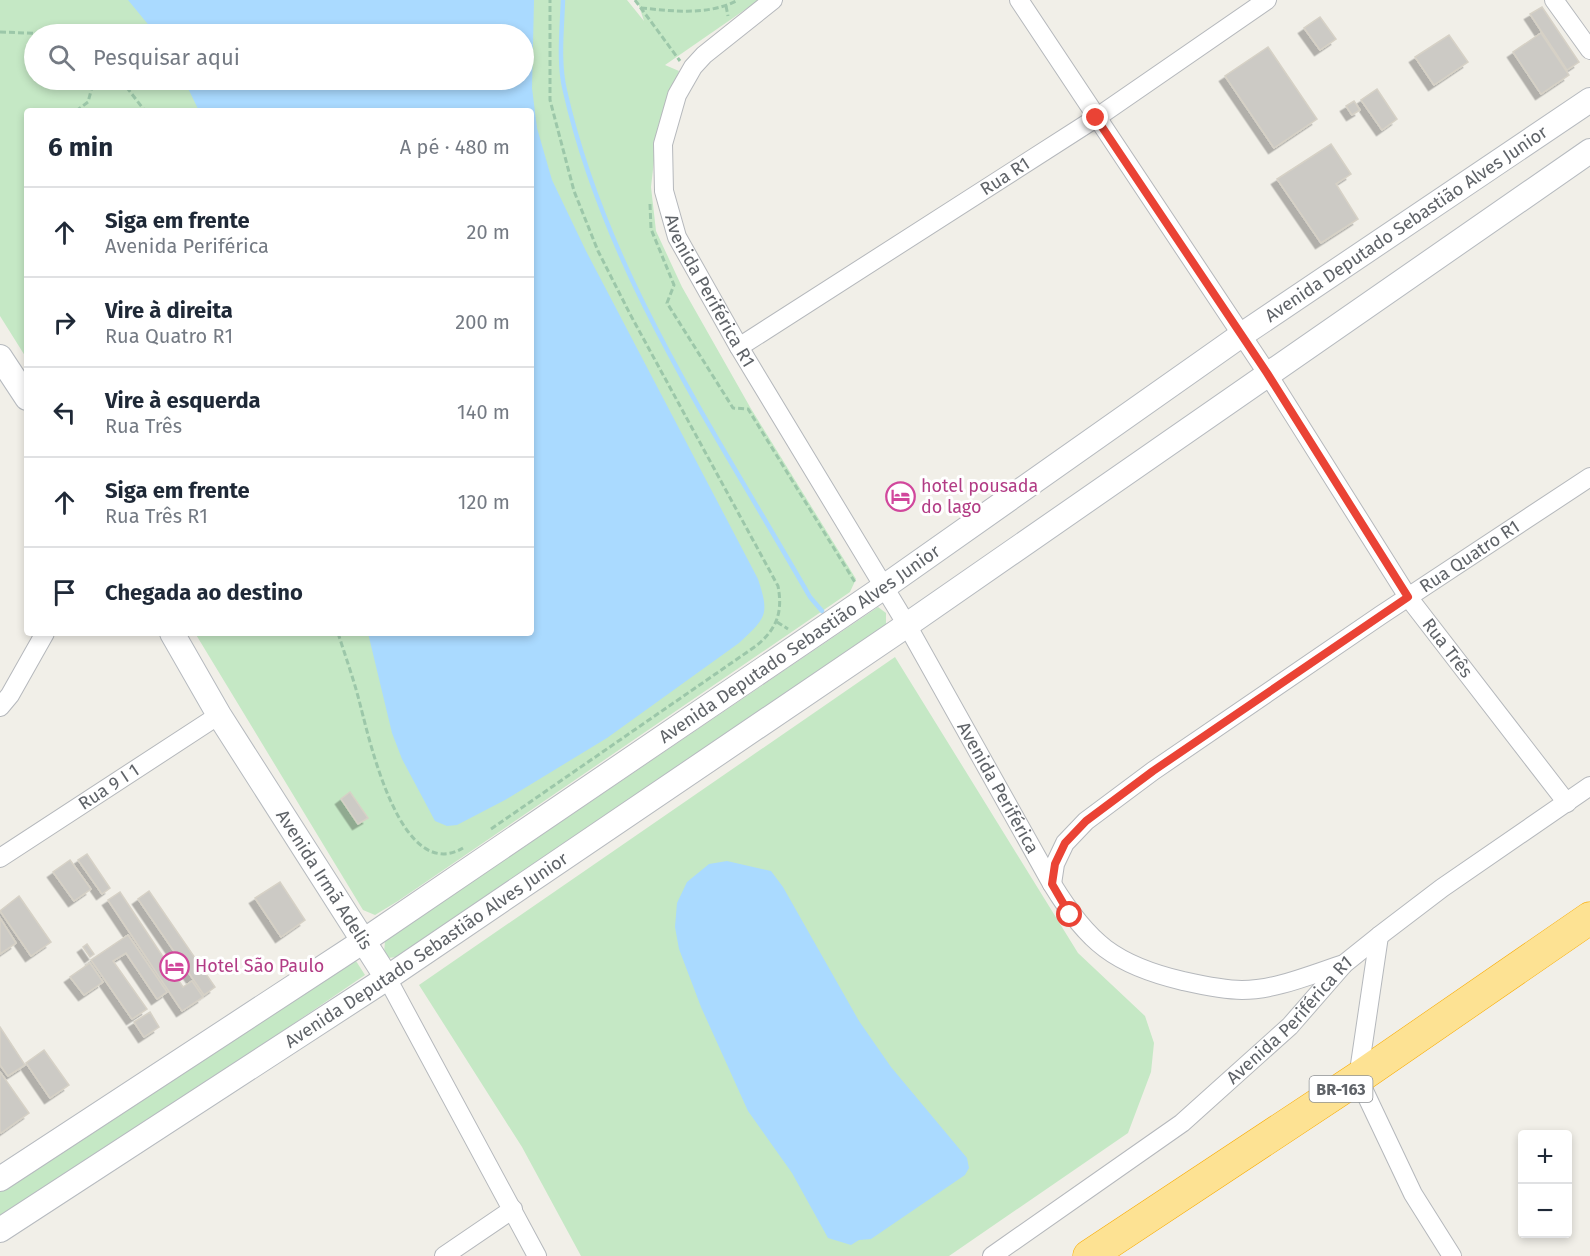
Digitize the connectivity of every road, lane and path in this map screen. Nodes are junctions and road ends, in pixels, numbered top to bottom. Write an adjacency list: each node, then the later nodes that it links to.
1 (550, 0): 36 (path)
2 (635, 0): 8 (path)
3 (738, 0): 8 (path)
4 (773, 0): 12 (street, Avenida Periférica R1)
5 (1019, 0): 18 (street, Rua Três)
6 (1267, 0): 18 (street, Rua R1)
7 (1554, 0): 11 (street)
8 (641, 8): 12 (path)
9 (0, 32): 10 (path)
10 (24, 33)
11 (1590, 50)
12 (693, 67): 21 (street, Avenida Periférica R1)
13 (91, 90): 16 (path)
14 (128, 90): 17 (path)
15 (1590, 100): 20 (street, Avenida Deputado Sebastião Alves Junior)
16 (80, 108)
17 (143, 108)
18 (1096, 118): 20 (street, Rua Três); 21 (street, Rua R1)
19 (1590, 152): 23 (street, Avenida Deputado Sebastião Alves Junior)
20 (1240, 336): 23 (street, Rua Três); 26 (street, Avenida Deputado Sebastião Alves Junior)
21 (739, 347): 26 (street, Avenida Periférica R1)
22 (0, 357): 24 (street)
23 (1267, 373): 27 (street, Rua Três); 28 (street, Avenida Deputado Sebastião Alves Junior)
24 (14, 387)
25 (1590, 477): 27 (street, Rua Quatro R1)
26 (884, 587): 28 (street, Avenida Periférica); 42 (street, Avenida Deputado Sebastião Alves Junior)
27 (1408, 597): 35 (street, Rua Três); 39 (street, Rua Quatro R1)
28 (907, 625): 39 (street, Avenida Periférica); 44 (street, Avenida Deputado Sebastião Alves Junior)
29 (43, 636): 32 (street)
30 (174, 636): 33 (street, Avenida Irmã Adelis)
31 (339, 636): 37 (path)
32 (0, 706)
33 (219, 715): 38 (street, Rua 9 I 1); 42 (street, Avenida Irmã Adelis)
34 (1590, 786): 35 (street, Avenida Periférica R1)
35 (1567, 803): 41 (street, Avenida Periférica R1)
36 (484, 834)
37 (467, 846)
38 (0, 858)
39 (1052, 884): 43 (street, Avenida Periférica)
40 (1590, 918): 45 (highway, BR-163)
41 (1379, 936): 43 (street, Avenida Periférica R1); 45 (street)
42 (365, 940): 44 (street, Avenida Irmã Adelis); 46 (street, Avenida Deputado Sebastião Alves Junior)
43 (1344, 964): 51 (street, Avenida Periférica R1)
44 (387, 978): 47 (street, Avenida Irmã Adelis); 48 (street, Avenida Deputado Sebastião Alves Junior)
45 (1358, 1078): 52 (highway, BR-163); 53 (street)
46 (0, 1179)
47 (513, 1209): 49 (street); 50 (street, Avenida Irmã Adelis)
48 (0, 1230)
49 (444, 1256)
50 (537, 1256)
51 (992, 1256)
52 (1089, 1256)
53 (1452, 1256)

